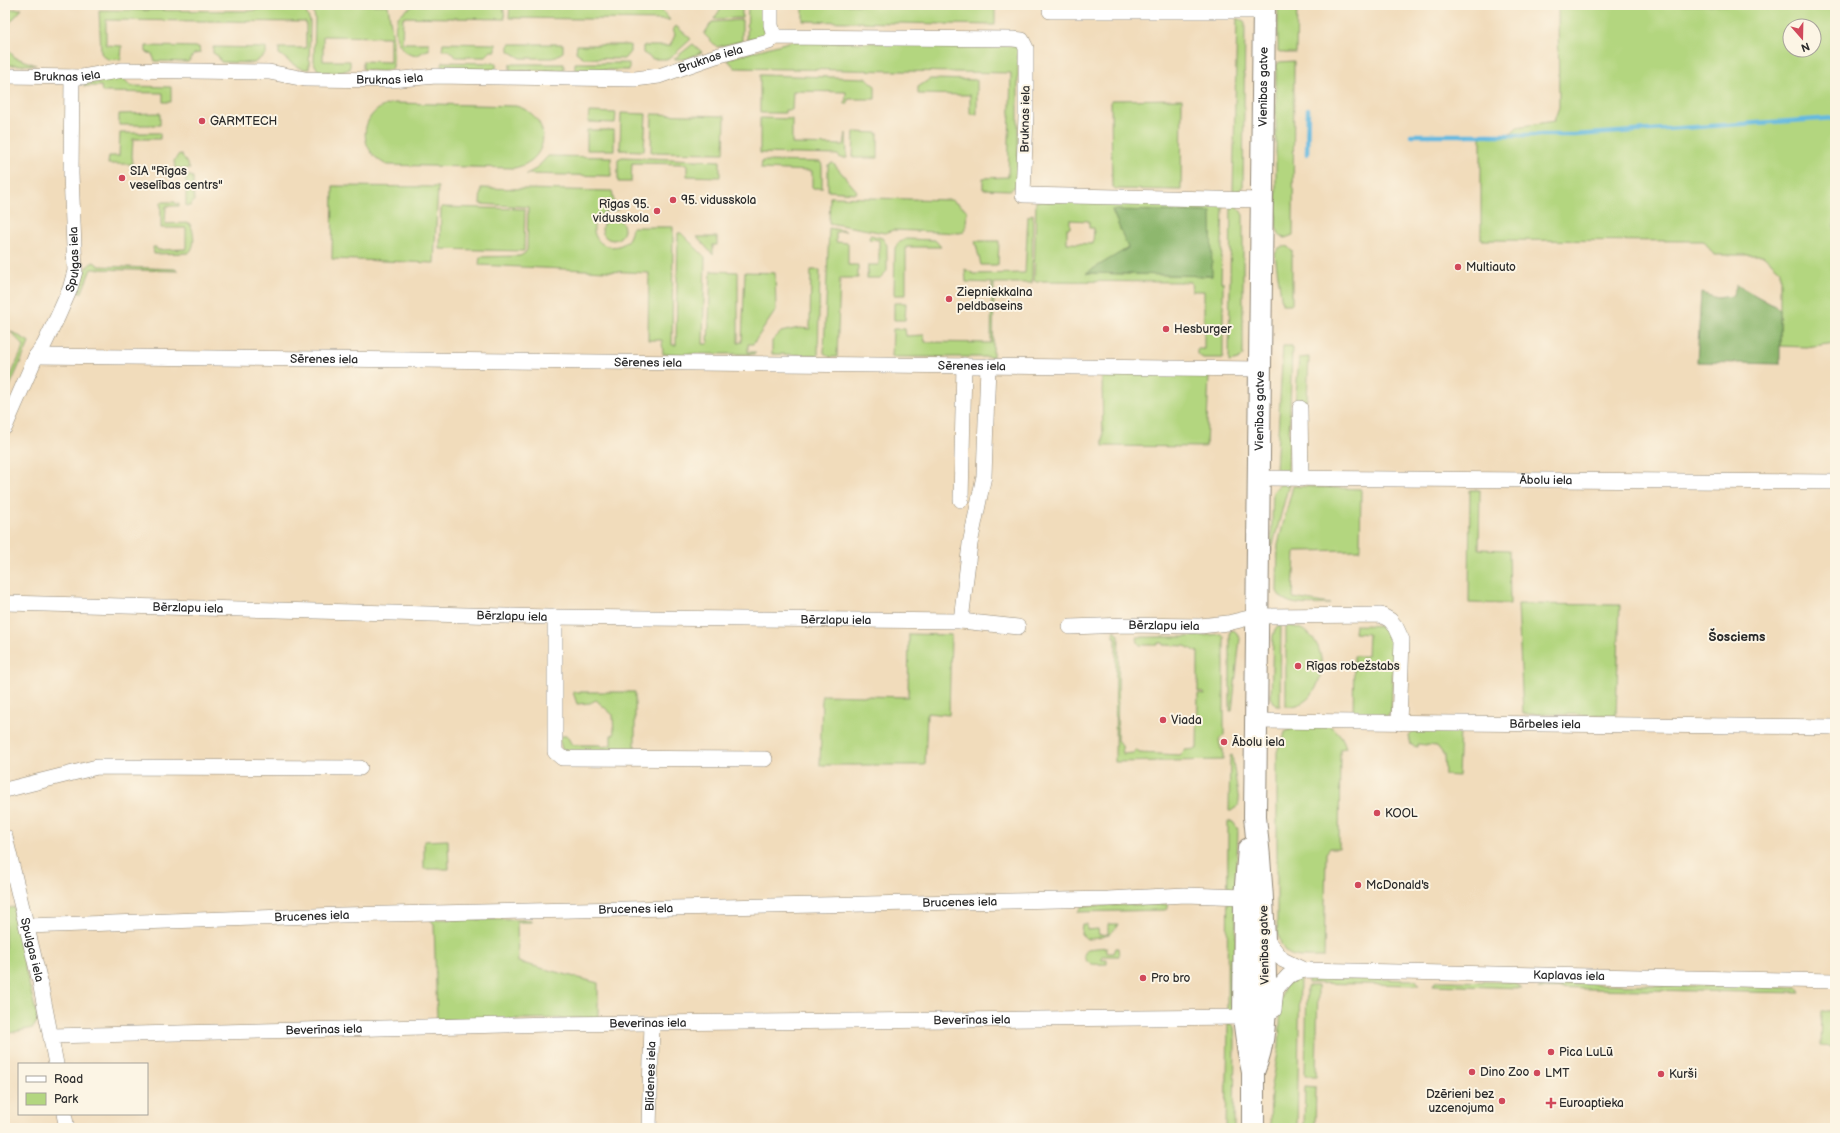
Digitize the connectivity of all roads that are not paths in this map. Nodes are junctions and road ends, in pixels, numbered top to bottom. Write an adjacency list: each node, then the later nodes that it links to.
1 (770, 5): 4 (street)
2 (1264, 8): 3 (street); 7 (highway, Vienības gatve)
3 (1050, 11)
4 (774, 37): 6 (street, Bruknas iela); 7 (street, Bruknas iela)
5 (5, 76): 6 (street, Bruknas iela)
6 (72, 77): 8 (street, Spulgas iela)
7 (1262, 200): 11 (highway, Vienības gatve)
8 (36, 356): 9 (street, Sērenes iela); 13 (street, Spulgas iela)
9 (964, 365): 10 (street, Sērenes iela); 17 (street)
10 (988, 366): 11 (street, Sērenes iela); 21 (street)
11 (1260, 369): 14 (highway, Vienības gatve)
12 (1300, 408): 15 (street)
13 (5, 427)
14 (1258, 478): 15 (street, Ābolu iela); 19 (highway, Vienības gatve)
15 (1301, 479): 16 (street, Ābolu iela)
16 (1835, 482)
17 (961, 500)
18 (5, 603): 20 (street, Bērzlapu iela)
19 (1257, 616): 23 (street, Bērzlapu iela); 24 (highway, Vienības gatve); 25 (street, Bērzlapu iela)
20 (555, 617): 21 (street, Bērzlapu iela); 27 (street)
21 (961, 621): 22 (street, Bērzlapu iela)
22 (1018, 627)
23 (1070, 628)
24 (1255, 721): 25 (street, Bārbeles iela); 30 (highway, Vienības gatve)
25 (1399, 723): 26 (street, Bārbeles iela)
26 (1835, 727)
27 (765, 759)
28 (360, 768): 29 (street)
29 (5, 790)
30 (1255, 817): 32 (highway, Vienības gatve); 34 (highway, Vienības gatve)
31 (5, 837): 33 (street, Spulgas iela)
32 (1245, 897): 33 (street, Brucenes iela); 37 (highway, Vienības gatve)
33 (27, 926): 40 (street, Spulgas iela)
34 (1264, 937): 35 (street, Kaplavas iela); 39 (highway, Vienības gatve)
35 (1304, 970): 36 (street, Kaplavas iela); 39 (street, Kaplavas iela)
36 (1835, 980)
37 (1244, 1017): 38 (street, Beverīnas iela); 42 (highway, Vienības gatve)
38 (652, 1024): 40 (street, Beverīnas iela); 45 (street, Blīdenes iela)
39 (1264, 1032): 42 (highway, Vienības gatve)
40 (51, 1036): 41 (street, Spulgas iela)
41 (56, 1063)
42 (1253, 1072): 46 (highway, Vienības gatve)
43 (64, 1115): 44 (street)
44 (66, 1128)
45 (649, 1128)
46 (1253, 1128)

